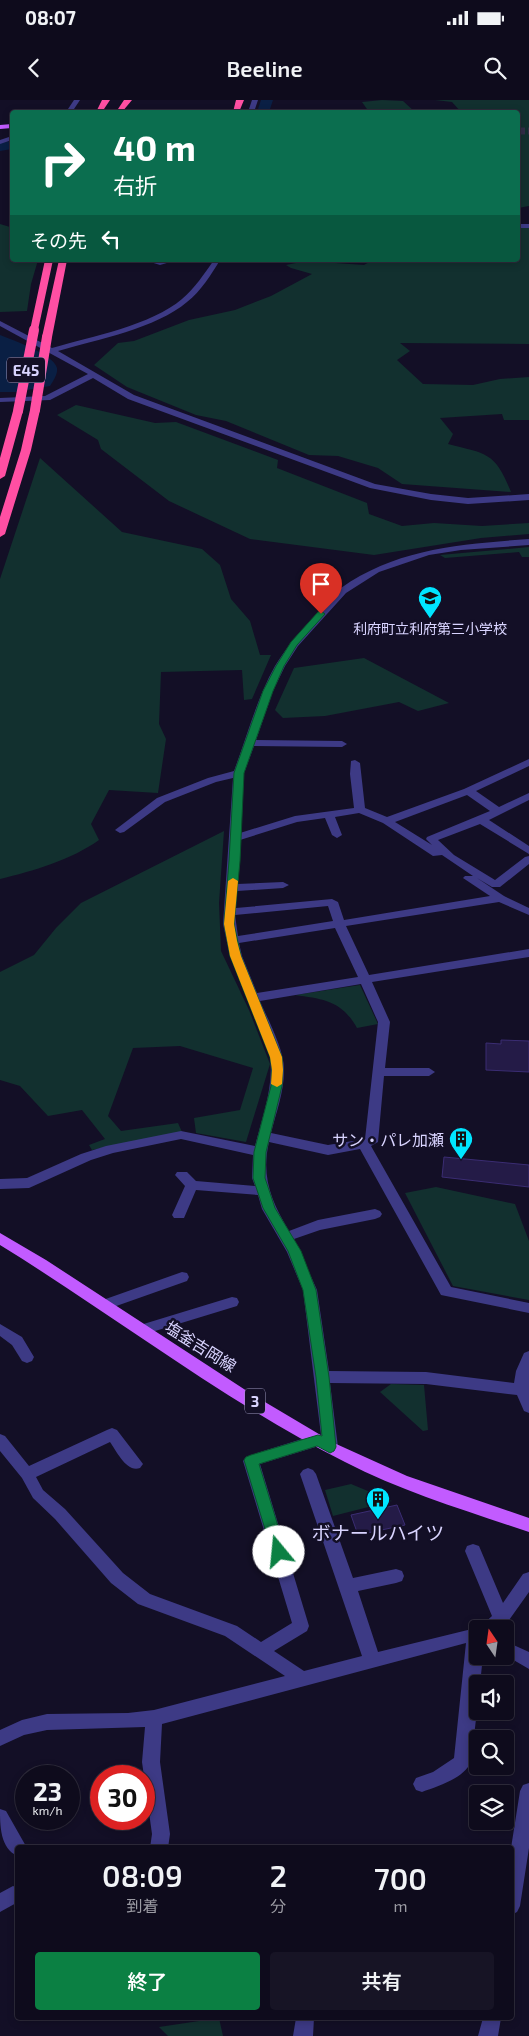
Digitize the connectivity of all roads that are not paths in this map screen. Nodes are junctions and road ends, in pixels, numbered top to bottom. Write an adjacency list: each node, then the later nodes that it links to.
1 (230, 102): 2 (highway)
2 (228, 110)
3 (49, 262): 10 (highway, E45, bridge)
4 (63, 262): 12 (highway, E45, bridge)
5 (216, 262): 7 (street)
6 (0, 323): 7 (street)
7 (52, 350): 8 (street)
8 (94, 374): 9 (street); 11 (street)
9 (0, 400)
10 (0, 476)
11 (529, 497)
12 (0, 534)
13 (529, 542): 14 (street)
14 (249, 743): 15 (street); 18 (street)
15 (342, 744)
16 (529, 762): 19 (street)
17 (355, 763): 21 (street)
18 (239, 773): 26 (street); 28 (street)
19 (468, 791): 22 (street); 25 (street)
20 (529, 796): 22 (street)
21 (360, 810): 23 (street); 25 (street)
22 (499, 812): 24 (street)
23 (329, 814): 27 (street); 28 (street)
24 (481, 820): 29 (street); 30 (street)
25 (387, 821): 33 (street)
26 (120, 830)
27 (337, 835)
28 (236, 838): 32 (street)
29 (529, 851)
30 (529, 858)
31 (283, 885): 32 (street)
32 (232, 888): 34 (street)
33 (500, 898): 35 (street); 36 (street)
34 (230, 912): 36 (street); 37 (street)
35 (529, 912)
36 (339, 923): 37 (street); 39 (street)
37 (232, 941): 40 (street)
38 (529, 952): 39 (street)
39 (365, 980): 40 (street); 41 (street)
40 (252, 998): 43 (street)
41 (378, 1072): 42 (street); 44 (street)
42 (428, 1072)
43 (264, 1136): 44 (street); 45 (street)
44 (363, 1143): 55 (street)
45 (260, 1152): 46 (street); 47 (street)
46 (0, 1184)
47 (262, 1191): 49 (street); 50 (street)
48 (374, 1214): 50 (street)
49 (179, 1216)
50 (286, 1237): 60 (street)
51 (1, 1239): 54 (main road, 塩釜吉岡線 / 3)
52 (182, 1277): 54 (street)
53 (232, 1302): 57 (street)
54 (105, 1305): 57 (main road, 塩釜吉岡線 / 3)
55 (529, 1308)
56 (0, 1329): 58 (street)
57 (142, 1330): 64 (main road, 塩釜吉岡線 / 3)
58 (27, 1357)
59 (529, 1358): 61 (street)
60 (322, 1377): 61 (street); 64 (street)
61 (523, 1390): 62 (street)
62 (529, 1407)
63 (0, 1440): 66 (street)
64 (324, 1444): 68 (main road, 塩釜吉岡線 / 3); 76 (street)
65 (135, 1464): 66 (street)
66 (27, 1474): 76 (street)
67 (308, 1474): 72 (street)
68 (529, 1525)
69 (473, 1551): 73 (street)
70 (396, 1576): 72 (street)
71 (529, 1579): 73 (street)
72 (348, 1586): 78 (street)
73 (501, 1618): 74 (street)
74 (498, 1620)
75 (469, 1636): 78 (street)
76 (262, 1650): 81 (street)
77 (514, 1652): 79 (street)
78 (372, 1660): 81 (street)
79 (529, 1662)
80 (473, 1665): 84 (street)
81 (301, 1678): 82 (street)
82 (154, 1718): 83 (street); 88 (street)
83 (0, 1738)
84 (422, 1784)
85 (529, 1791): 89 (street)
86 (0, 1817): 87 (street)
87 (16, 1845)
88 (159, 1845)
89 (514, 1887)
90 (305, 2020): 92 (street)
91 (492, 2020): 93 (street)
92 (304, 2036)
93 (488, 2036)

